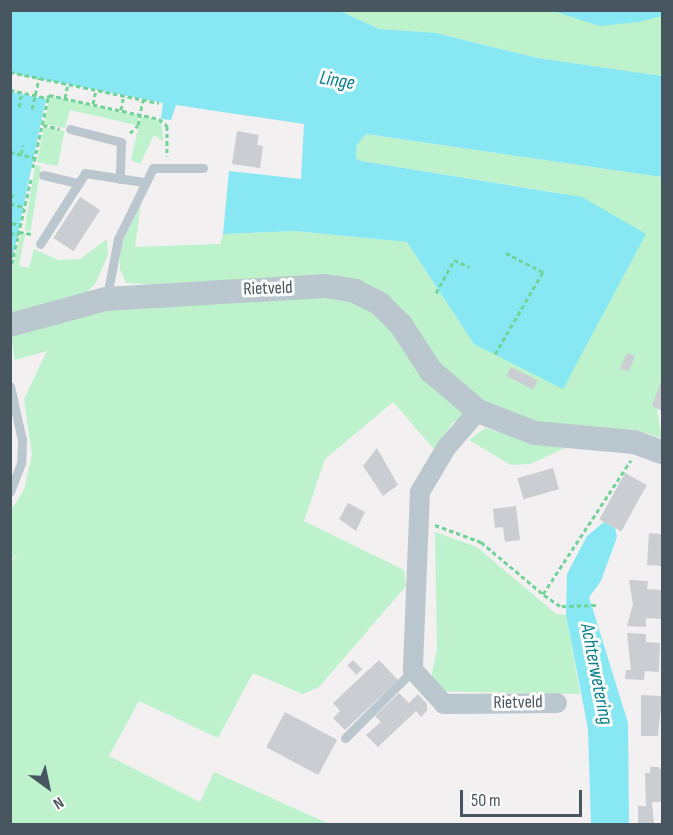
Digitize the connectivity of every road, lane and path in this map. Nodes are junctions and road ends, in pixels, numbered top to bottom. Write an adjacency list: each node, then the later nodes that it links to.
1 (11, 72): 2 (path)
2 (39, 78): 3 (path); 7 (path)
3 (68, 84): 5 (path); 10 (path)
4 (10, 90): 6 (path)
5 (96, 90): 8 (path); 13 (path)
6 (22, 92): 7 (path); 14 (path)
7 (35, 95): 9 (path); 15 (path)
8 (124, 95): 11 (path); 16 (path)
9 (48, 98): 10 (path); 23 (path)
10 (65, 98): 13 (path)
11 (143, 100): 12 (path); 17 (path)
12 (159, 103)
13 (93, 104): 16 (path)
14 (20, 107)
15 (32, 109)
16 (121, 110): 17 (path)
17 (141, 115): 19 (path); 24 (path)
18 (70, 129): 19 (lane)
19 (121, 142): 27 (lane)
20 (23, 145): 22 (path)
21 (11, 153): 22 (path)
22 (21, 154): 23 (path)
23 (35, 158): 32 (path)
24 (167, 168): 25 (lane); 28 (lane)
25 (203, 168)
26 (43, 175): 29 (lane)
27 (120, 179): 28 (lane); 29 (lane)
28 (144, 182): 46 (lane)
29 (79, 183): 38 (lane)
30 (13, 194): 31 (path)
31 (11, 204): 32 (path)
32 (25, 207): 34 (path)
33 (12, 223): 34 (path)
34 (21, 225): 36 (path)
35 (10, 233): 36 (path)
36 (19, 235): 39 (path)
37 (10, 244): 39 (path)
38 (40, 244)
39 (16, 245): 41 (path)
40 (506, 253): 48 (path)
41 (12, 255): 42 (path)
42 (11, 265): 44 (path)
43 (470, 267): 45 (path)
44 (10, 271)
45 (436, 293)
46 (106, 299): 47 (street, Rietveld); 50 (street, Rietveld)
47 (10, 325)
48 (495, 354)
49 (10, 386): 53 (lane)
50 (478, 411): 51 (street, Rietveld); 54 (street)
51 (663, 452)
52 (631, 460): 55 (path)
53 (10, 492)
54 (416, 520): 55 (path); 57 (street)
55 (543, 594): 56 (path)
56 (596, 605)
57 (413, 670): 58 (street, Rietveld); 59 (lane)
58 (557, 703)
59 (345, 738)

